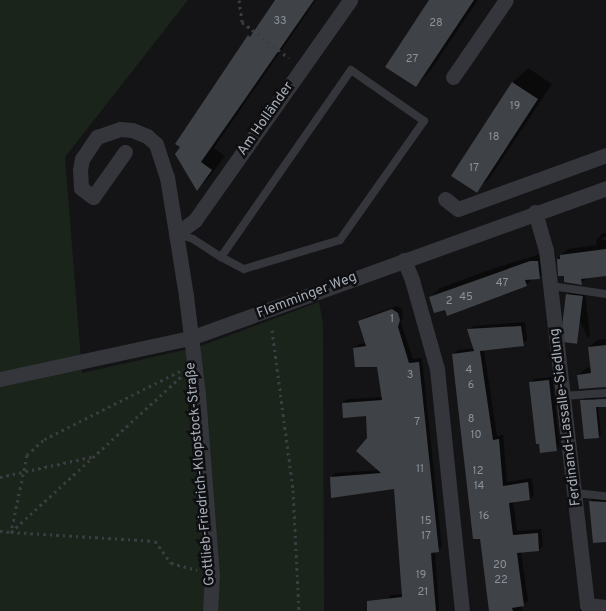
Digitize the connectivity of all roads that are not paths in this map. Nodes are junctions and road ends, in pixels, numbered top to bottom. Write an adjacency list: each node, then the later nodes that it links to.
1 (350, 0): 9 (street, Am Holländer)
2 (506, 0): 3 (street)
3 (453, 77)
4 (125, 152): 9 (street)
5 (606, 155): 7 (street)
6 (606, 188): 8 (street, Flemminger Weg)
7 (445, 199)
8 (535, 212): 11 (street, Flemminger Weg); 12 (street, Ferdinand-Lassalle-Siedlung)
9 (176, 234): 10 (lane); 14 (street)
10 (221, 257): 10 (lane)
11 (404, 260): 14 (street, Flemminger Weg); 22 (street)
12 (551, 286): 13 (lane); 17 (street, Ferdinand-Lassalle-Siedlung)
13 (606, 294)
14 (190, 338): 15 (street, Flemminger Weg); 21 (street, Gottlieb-Friedrich-Klopstock-Straße)
15 (0, 379)
16 (606, 393): 17 (lane)
17 (564, 396): 18 (street, Ferdinand-Lassalle-Siedlung)
18 (575, 493): 19 (lane); 20 (street, Ferdinand-Lassalle-Siedlung)
19 (606, 496)
20 (606, 607)
21 (210, 611)
22 (462, 611)

